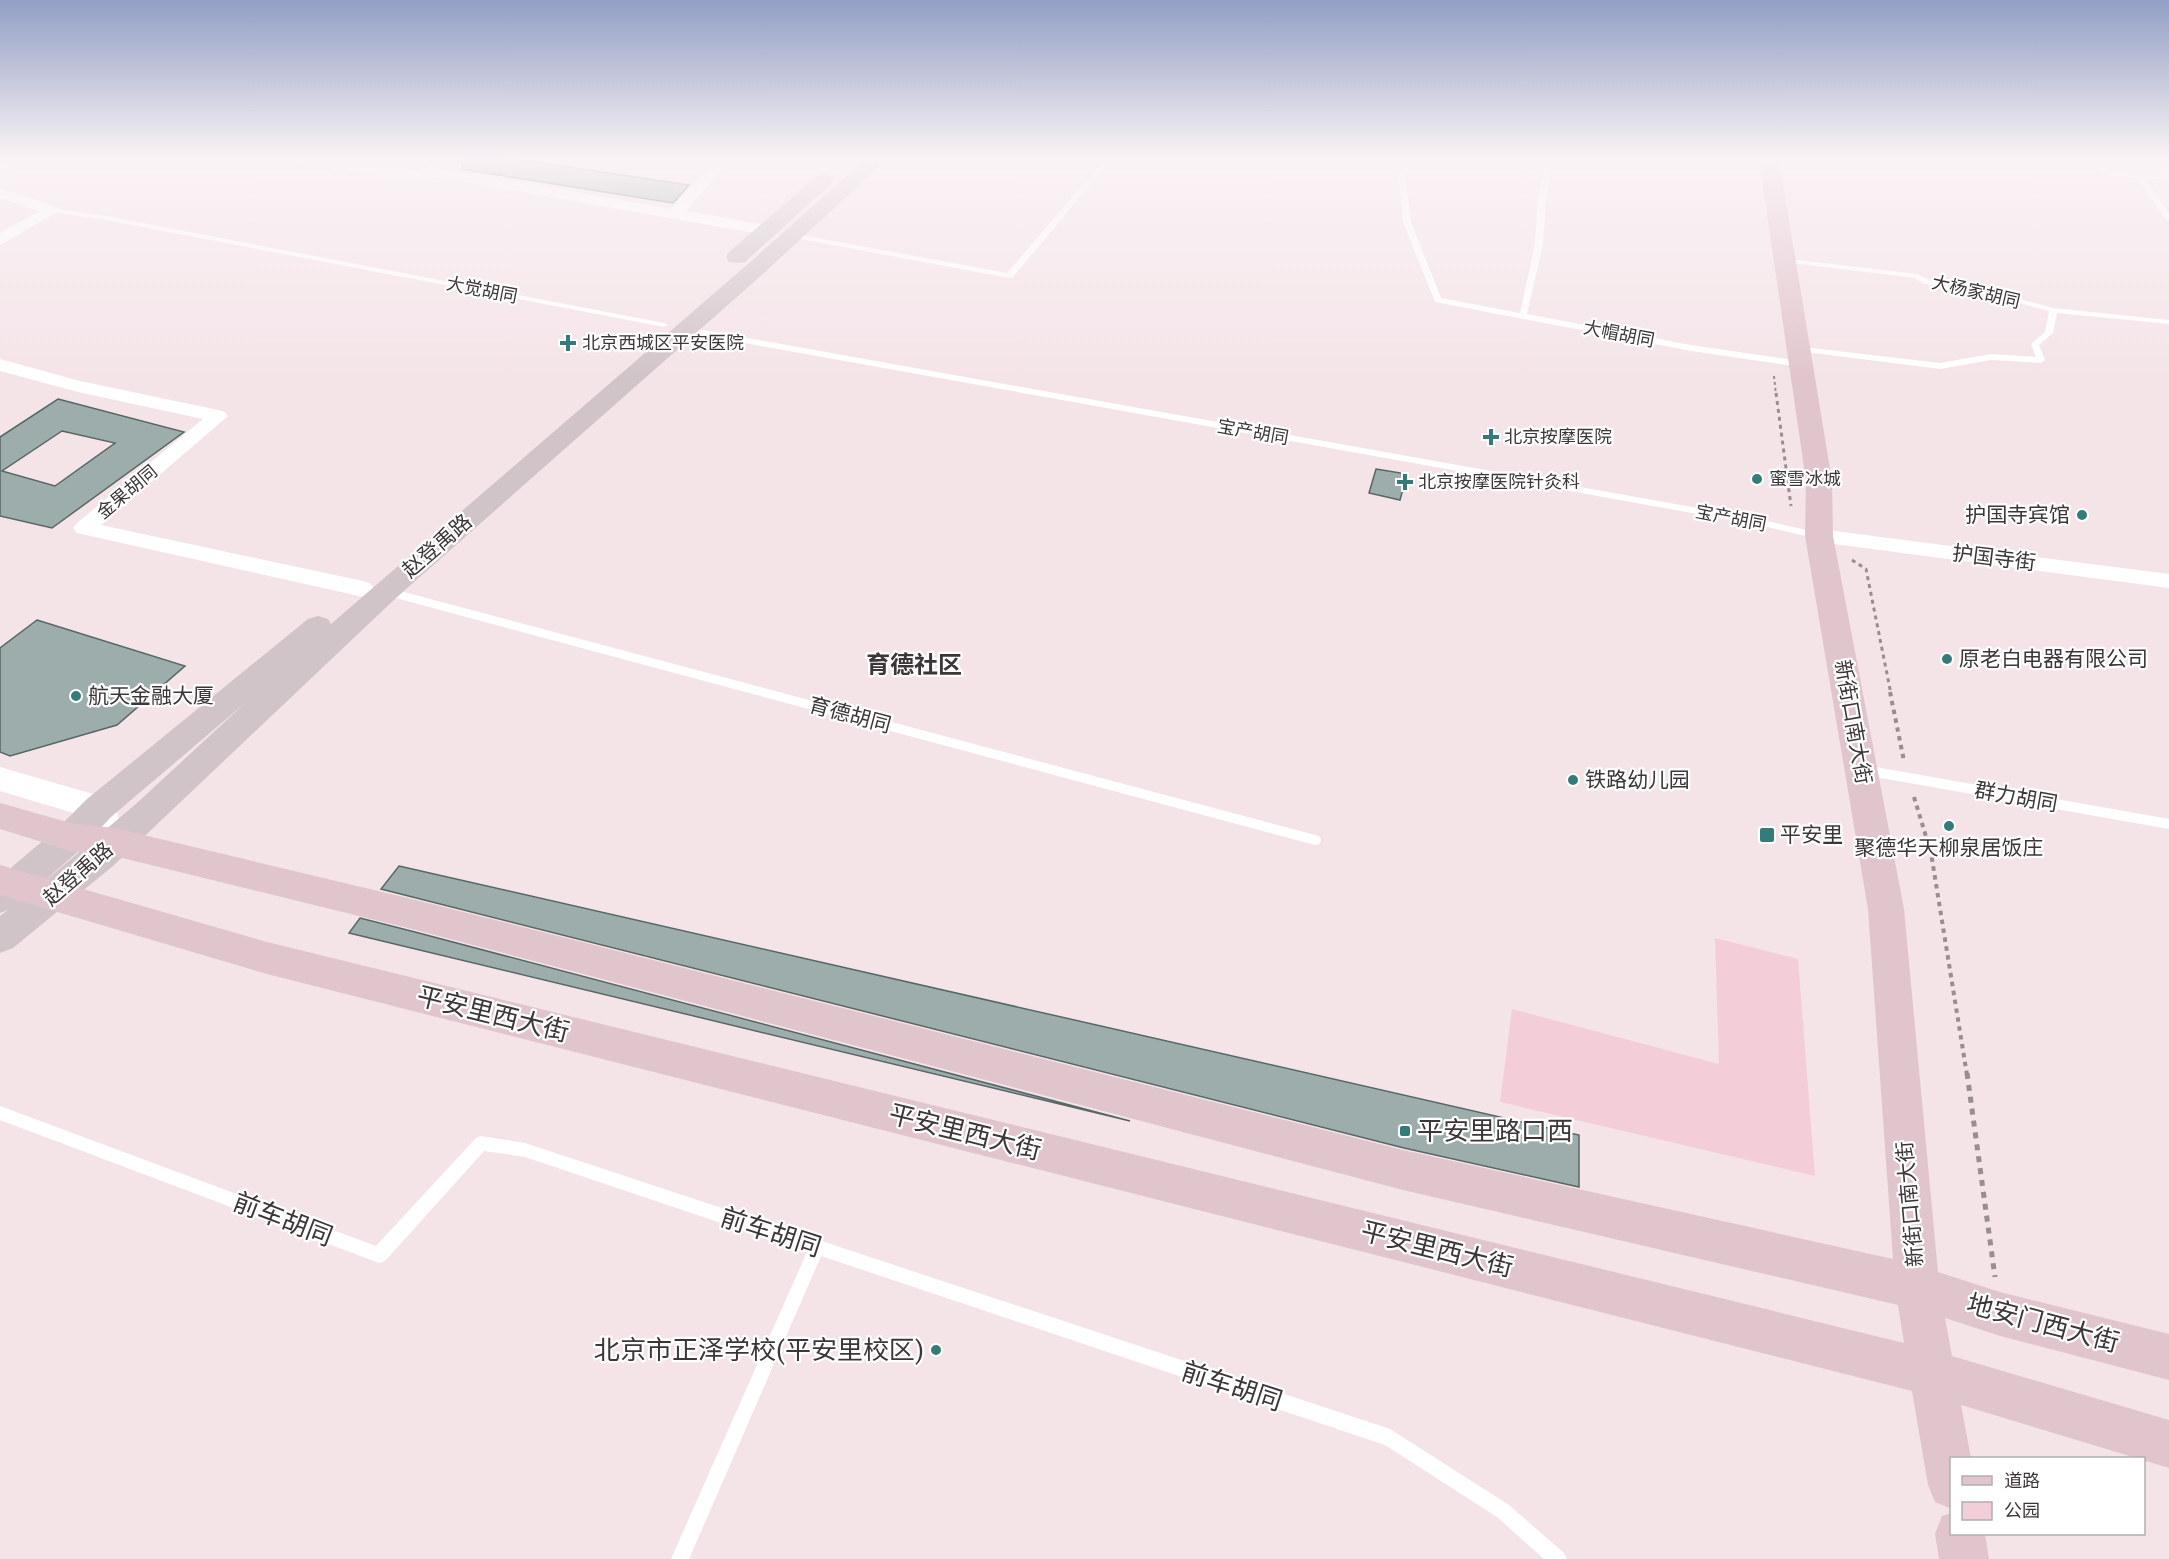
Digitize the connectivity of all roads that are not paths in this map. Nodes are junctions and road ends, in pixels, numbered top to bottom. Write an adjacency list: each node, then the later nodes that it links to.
1 (14, 232): 10 (street)
2 (178, 232): 15 (lane, 大觉胡同)
3 (764, 232): 15 (main road, 赵登禹路)
4 (800, 232): 9 (main road, 赵登禹路)
5 (1047, 232): 9 (lane)
6 (1411, 232): 13 (lane, 大帽胡同)
7 (1540, 232): 13 (lane)
8 (1780, 232): 11 (main road, 新街口南大街)
9 (795, 236): 15 (main road, 赵登禹路)
10 (0, 240)
11 (1784, 260): 12 (lane, 大杨家胡同); 16 (main road, 新街口南大街)
12 (2053, 310): 14 (lane, 大杨家胡同); 16 (lane, 大帽胡同)
13 (1523, 316): 16 (lane, 大帽胡同)
14 (2169, 322)
15 (675, 327): 18 (lane, 宝产胡同); 20 (main road, 赵登禹路)
16 (1800, 356): 18 (main road, 新街口南大街)
17 (0, 365): 20 (street, 金果胡同)
18 (1819, 536): 19 (street, 护国寺街); 21 (main road, 新街口南大街)
19 (2169, 581)
20 (374, 590): 25 (main road, 赵登禹路); 25 (main road, 赵登禹路); 27 (lane, 育德胡同)
21 (1863, 770): 24 (lane, 群力胡同); 33 (main road, 新街口南大街)
22 (0, 779): 25 (street)
23 (0, 816): 26 (main road)
24 (2169, 824)
25 (107, 825): 26 (main road); 29 (main road, 赵登禹路); 33 (main road)
26 (71, 837): 28 (main road, 赵登禹路)
27 (1315, 840)
28 (5, 887): 29 (main road, 平安里西大街)
29 (54, 897): 30 (main road, 赵登禹路); 35 (main road, 平安里西大街)
30 (0, 937)
31 (0, 1113): 32 (lane, 前车胡同)
32 (817, 1247): 39 (lane); 40 (lane, 前车胡同)
33 (1917, 1287): 34 (main road, 地安门西大街); 35 (main road, 新街口南大街)
34 (2169, 1358)
35 (1933, 1373): 36 (main road); 37 (main road, 新街口南大街)
36 (2169, 1443)
37 (1950, 1473)
38 (1960, 1535): 41 (main road)
39 (680, 1559)
40 (1558, 1559)
41 (1964, 1559)

